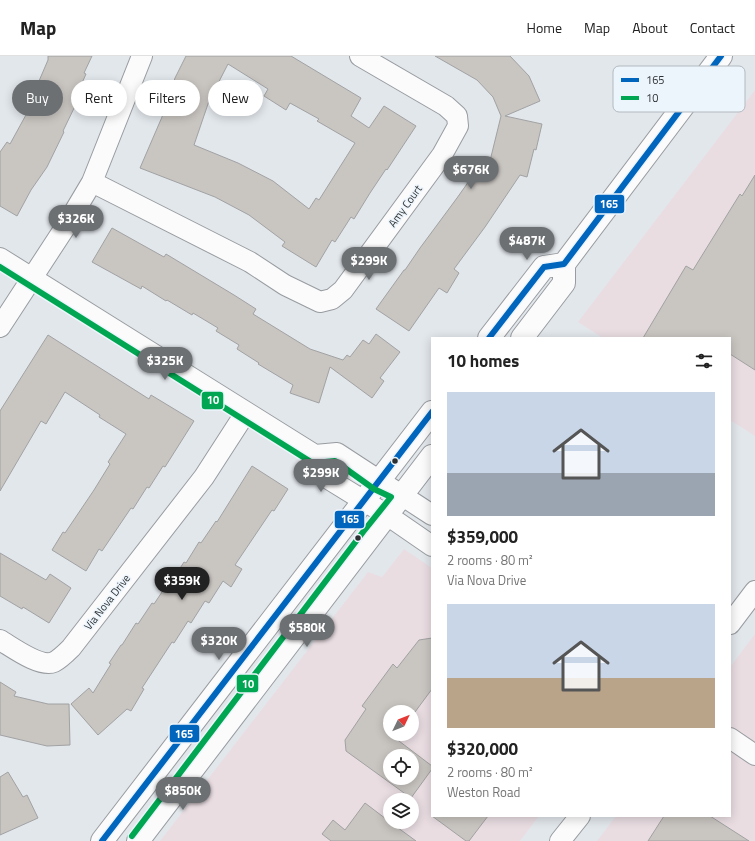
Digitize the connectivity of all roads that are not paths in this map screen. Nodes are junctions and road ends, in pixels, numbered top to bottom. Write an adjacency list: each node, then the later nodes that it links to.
1 (142, 56): 6 (street)
2 (360, 56): 6 (street, Amy Court)
3 (721, 56): 4 (main road)
4 (713, 66)
5 (679, 112): 8 (main road)
6 (92, 182): 9 (street)
7 (0, 258): 9 (street)
8 (564, 264): 11 (main road); 12 (main road)
9 (32, 279): 10 (street); 13 (street)
10 (0, 327)
11 (491, 337)
12 (523, 337)
13 (246, 412): 15 (street); 25 (street, Via Nova Drive)
14 (431, 413): 17 (main road)
15 (314, 455): 17 (street); 19 (street)
16 (431, 457): 18 (main road)
17 (379, 482): 18 (street); 19 (main road)
18 (403, 495): 20 (street); 21 (main road)
19 (363, 502): 21 (street); 29 (main road)
20 (431, 514)
21 (386, 515): 22 (street); 30 (main road)
22 (431, 545)
23 (755, 591): 24 (street)
24 (731, 623)
25 (0, 640)
26 (731, 739): 27 (street)
27 (755, 756)
28 (579, 817): 31 (street)
29 (102, 841)
30 (138, 841)
31 (560, 841)

